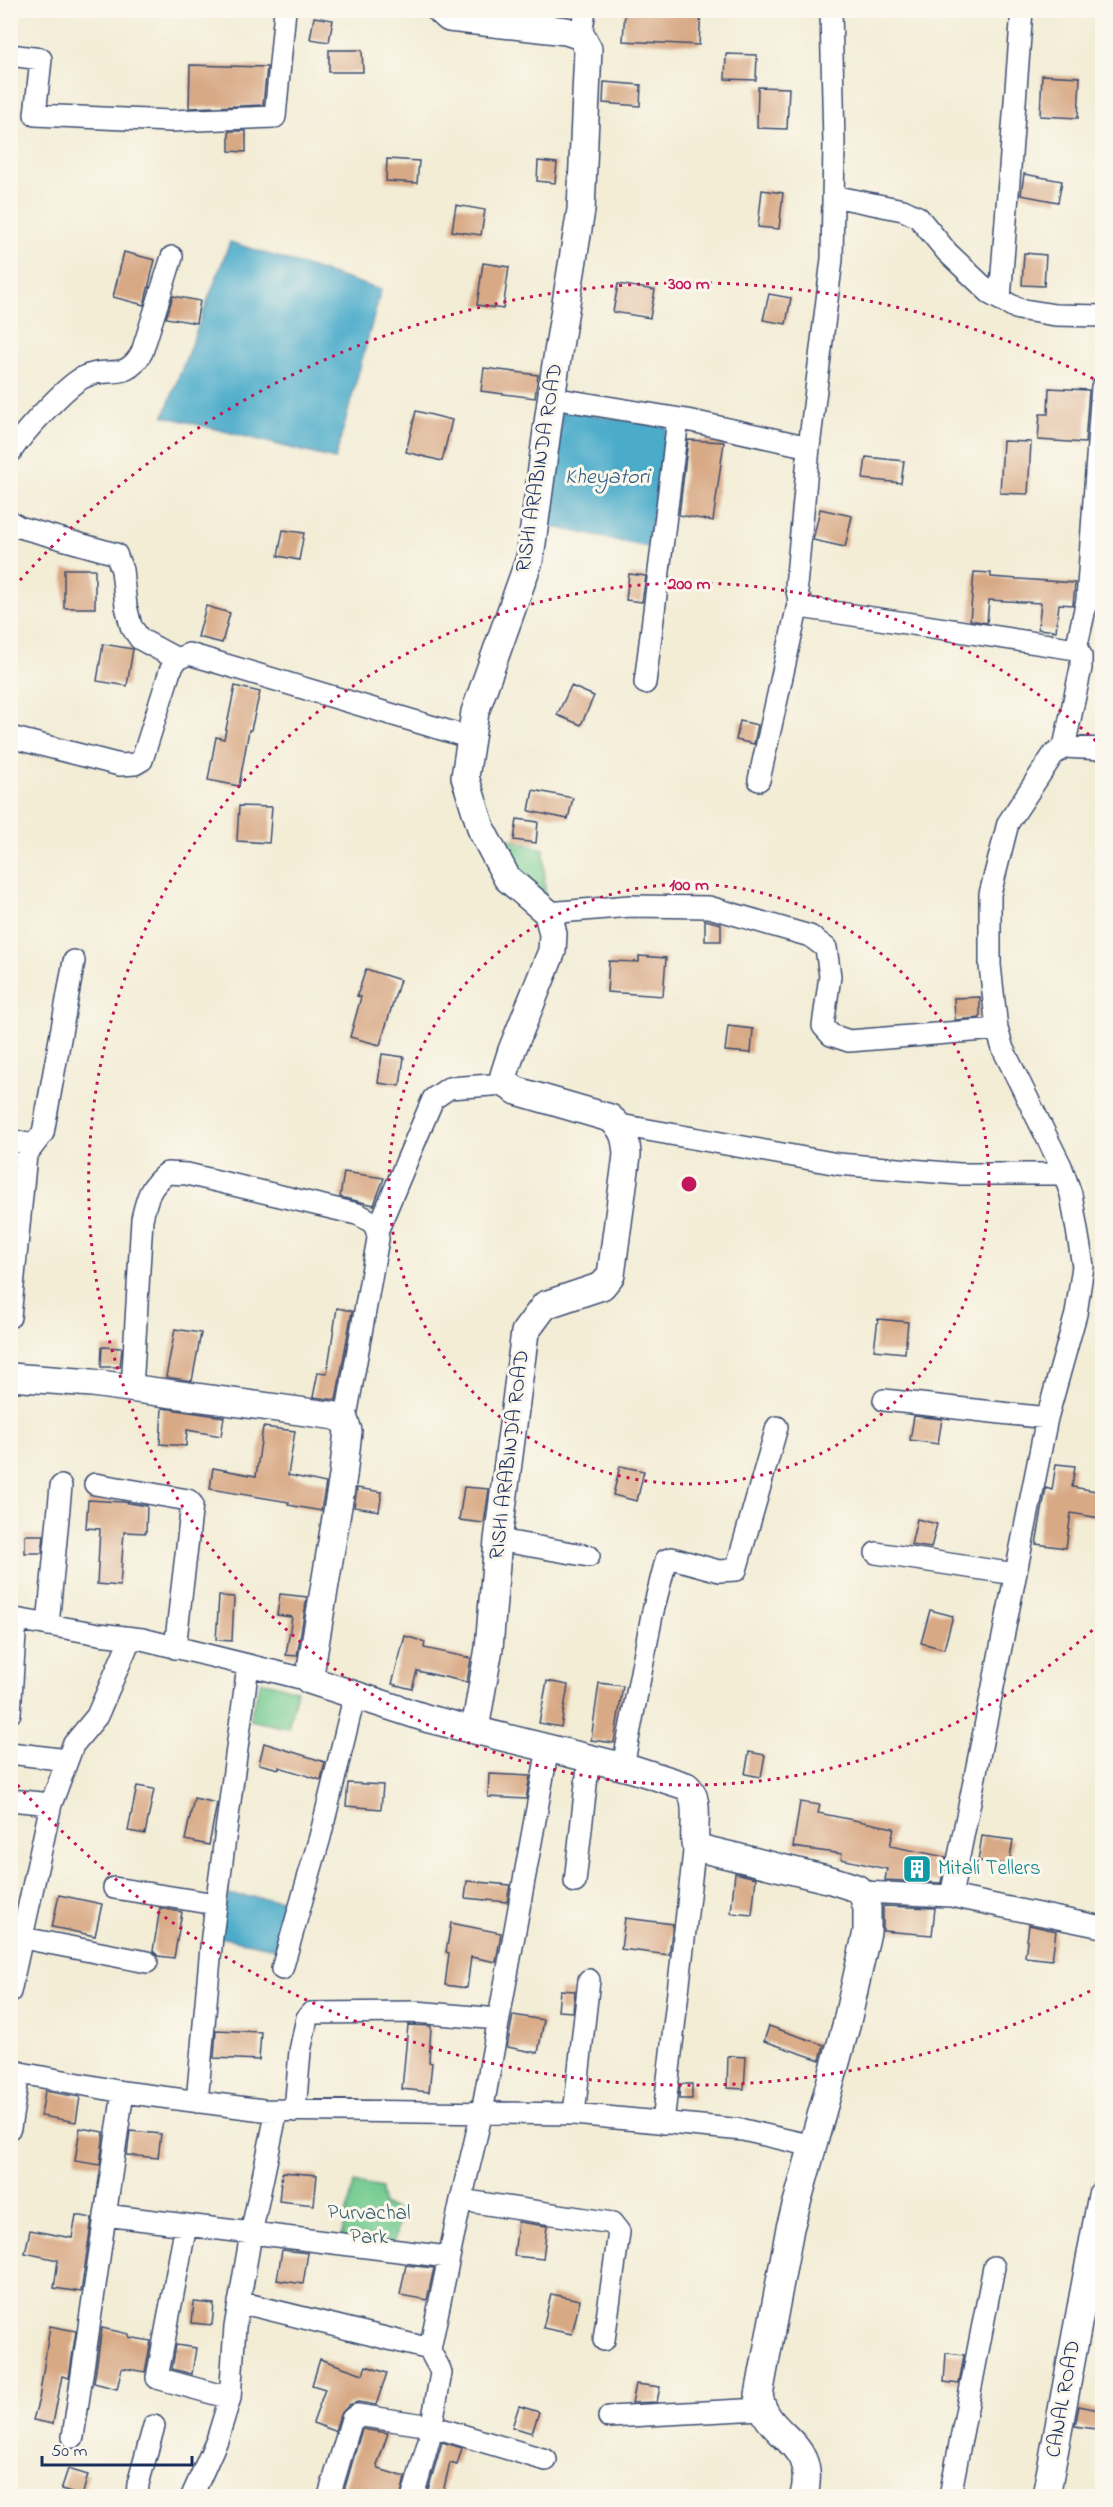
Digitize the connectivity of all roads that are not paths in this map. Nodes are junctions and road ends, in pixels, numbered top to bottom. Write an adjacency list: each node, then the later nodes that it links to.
1 (285, 10): 6 (street)
2 (440, 10): 5 (street, RISHI ARABINDA ROAD)
3 (831, 10): 7 (street)
4 (1022, 10): 9 (street)
5 (583, 23): 12 (street, RISHI ARABINDA ROAD)
6 (10, 55)
7 (833, 196): 9 (street); 14 (street)
8 (172, 257): 15 (street)
9 (1000, 299): 10 (street)
10 (1102, 316)
11 (1102, 387): 17 (street)
12 (552, 398): 13 (street); 24 (street, RISHI ARABINDA ROAD)
13 (678, 418): 14 (street); 22 (street)
14 (809, 447): 19 (street)
15 (10, 453)
16 (10, 522): 21 (street)
17 (1097, 522): 18 (street)
18 (1096, 580): 20 (street)
19 (799, 600): 20 (street); 27 (street)
20 (1076, 649): 25 (street)
21 (177, 659): 23 (street); 24 (street)
22 (645, 683)
23 (10, 737)
24 (471, 738): 28 (street, RISHI ARABINDA ROAD)
25 (1064, 747): 26 (street); 30 (street)
26 (1102, 749)
27 (759, 780)
28 (548, 913): 30 (street); 31 (street)
29 (74, 961): 34 (street)
30 (997, 1029): 35 (street)
31 (506, 1084): 32 (street); 36 (street)
32 (620, 1125): 35 (street); 46 (street, RISHI ARABINDA ROAD)
33 (10, 1140): 34 (street)
34 (33, 1145): 37 (street)
35 (1063, 1174): 41 (street)
36 (378, 1229): 39 (street); 42 (street)
37 (10, 1317)
38 (10, 1377): 39 (street)
39 (132, 1389): 42 (street)
40 (884, 1400): 41 (street)
41 (1047, 1418): 49 (street)
42 (345, 1422): 55 (street)
43 (777, 1427): 63 (street)
44 (95, 1484): 53 (street)
45 (61, 1486): 51 (street)
46 (498, 1540): 48 (street); 58 (street, RISHI ARABINDA ROAD)
47 (876, 1553): 49 (street)
48 (589, 1557)
49 (1015, 1574): 70 (street)
50 (13, 1619): 51 (street); 57 (street)
51 (48, 1625): 52 (street)
52 (134, 1639): 53 (street); 62 (street)
53 (175, 1648): 54 (street)
54 (248, 1666): 55 (street); 71 (street)
55 (309, 1680): 56 (street)
56 (355, 1694): 58 (street); 75 (street)
57 (10, 1713)
58 (475, 1729): 59 (street)
59 (548, 1748): 61 (street); 78 (street)
60 (10, 1753): 62 (street)
61 (589, 1758): 63 (street); 67 (street)
62 (67, 1760): 65 (street)
63 (623, 1766): 66 (street)
64 (10, 1800): 65 (street)
65 (51, 1804): 73 (street)
66 (695, 1843): 69 (street); 85 (street)
67 (575, 1882)
68 (114, 1888): 71 (street)
69 (862, 1892): 70 (street); 87 (street)
70 (951, 1896): 72 (street)
71 (216, 1904): 81 (street)
72 (1101, 1926)
73 (23, 1938): 74 (street); 77 (street)
74 (147, 1962)
75 (282, 1969)
76 (589, 1980): 84 (street)
77 (10, 1992)
78 (499, 2019): 82 (street); 83 (street)
79 (15, 2071): 80 (street); 86 (street)
80 (123, 2092): 81 (street); 90 (street)
81 (197, 2102): 82 (street)
82 (286, 2110): 83 (street); 92 (street)
83 (482, 2112): 84 (street); 89 (street)
84 (574, 2114): 85 (street)
85 (663, 2123): 87 (street)
86 (10, 2128)
87 (813, 2146): 100 (street)
88 (1102, 2194): 93 (street, CANAL ROAD)
89 (461, 2200): 94 (street); 97 (street)
90 (105, 2215): 91 (street); 104 (street)
91 (186, 2225): 92 (street); 99 (street)
92 (251, 2234): 94 (street); 96 (street)
93 (1097, 2250): 112 (street, CANAL ROAD)
94 (448, 2257): 98 (street)
95 (994, 2267): 111 (street)
96 (239, 2302): 98 (street); 99 (street)
97 (604, 2340)
98 (430, 2349): 103 (street)
99 (231, 2398): 107 (street)
100 (762, 2409): 101 (street); 110 (street)
101 (609, 2417)
102 (154, 2426): 106 (street)
103 (431, 2426): 105 (street); 108 (street); 109 (street)
104 (72, 2437)
105 (546, 2460)
106 (137, 2496)
107 (192, 2496)
108 (329, 2496)
109 (413, 2496)
110 (804, 2496)
111 (950, 2496)
112 (1046, 2496)

